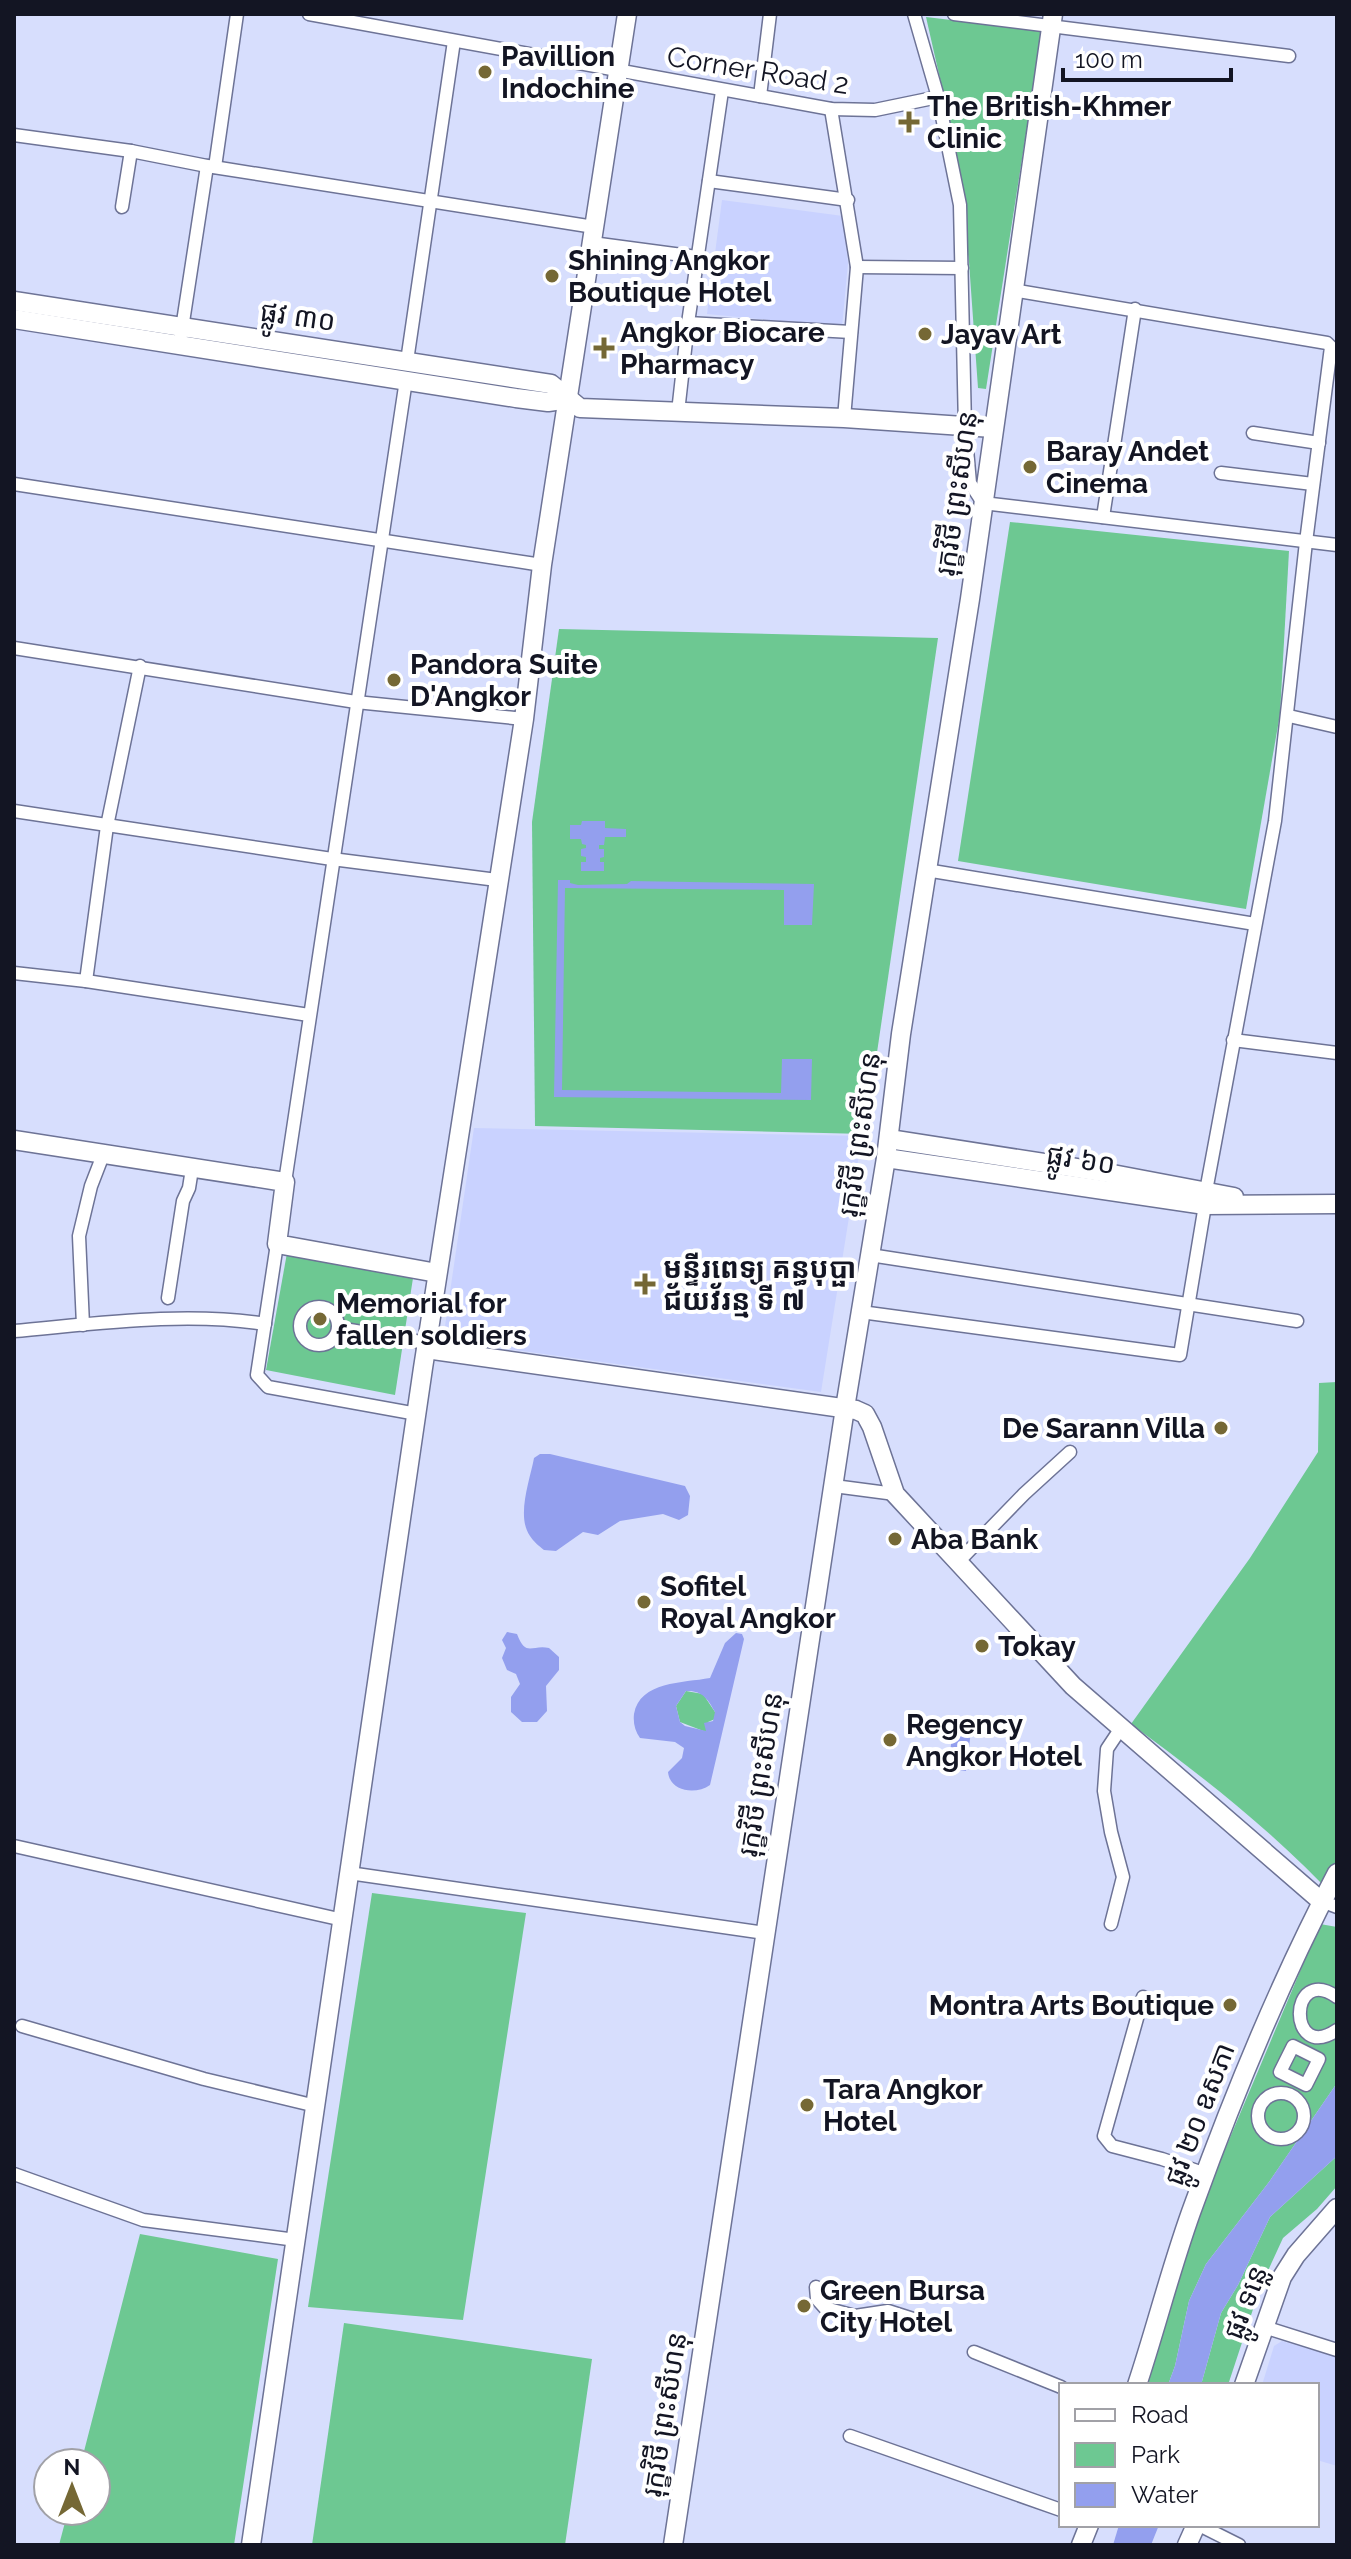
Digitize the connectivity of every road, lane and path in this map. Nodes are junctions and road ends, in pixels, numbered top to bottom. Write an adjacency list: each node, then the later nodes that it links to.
1 (237, 14): 18 (street)
2 (309, 14): 7 (street, Corner Road 2)
3 (627, 14): 11 (street)
4 (770, 14): 13 (street)
5 (914, 14): 14 (street)
6 (954, 14): 8 (street)
7 (344, 17): 9 (street, Corner Road 2)
8 (1052, 19): 10 (street); 27 (street, រុក្ខវិថី ព្រះសីហនុ)
9 (454, 41): 11 (street, Corner Road 2); 21 (street)
10 (1289, 56)
11 (618, 72): 12 (street, Corner Road 2); 23 (street)
12 (722, 91): 13 (street, Corner Road 2); 19 (street)
13 (760, 96): 15 (street, Corner Road 2)
14 (938, 97): 15 (street, Corner Road 2); 26 (street)
15 (831, 109): 20 (street)
16 (14, 135): 17 (street)
17 (131, 151): 18 (street); 22 (street)
18 (211, 166): 21 (street); 33 (street)
19 (709, 181): 20 (street); 24 (street)
20 (848, 200): 25 (street)
21 (430, 202): 23 (street); 34 (street)
22 (122, 207)
23 (593, 235): 24 (street); 36 (street)
24 (697, 257): 31 (street)
25 (857, 267): 26 (street); 32 (street)
26 (962, 268): 39 (street)
27 (1012, 290): 29 (street); 40 (street, រុក្ខវិថី ព្រះសីហនុ)
28 (14, 301): 33 (street, ផ្លូវ ៣០)
29 (1135, 309): 42 (street); 47 (street)
30 (14, 319): 33 (street, ផ្លូវ ៣០)
31 (688, 323): 32 (street); 37 (street)
32 (851, 332): 38 (street)
33 (181, 336): 34 (street, ផ្លូវ ៣០); 35 (street, ផ្លូវ ៣០)
34 (407, 361): 36 (street, ផ្លូវ ៣០)
35 (406, 380): 36 (street, ផ្លូវ ៣០); 48 (street)
36 (569, 399): 37 (street, ផ្លូវ ៣០); 51 (street)
37 (678, 412): 38 (street, ផ្លូវ ៣០)
38 (844, 418): 39 (street, ផ្លូវ ៣០)
39 (965, 427): 40 (street, ផ្លូវ ៣០); 46 (street)
40 (993, 428): 46 (street, រុក្ខវិថី ព្រះសីហនុ)
41 (1253, 433): 42 (street)
42 (1319, 443): 45 (street)
43 (1221, 473): 45 (street)
44 (14, 484): 48 (street)
45 (1313, 484): 49 (street)
46 (983, 503): 47 (street); 61 (street, រុក្ខវិថី ព្រះសីហនុ)
47 (1103, 517): 49 (street)
48 (383, 542): 51 (street); 54 (street)
49 (1306, 542): 50 (street); 55 (street)
50 (1337, 545)
51 (542, 565): 56 (street)
52 (14, 648): 53 (street)
53 (140, 666): 54 (street); 59 (street)
54 (356, 702): 56 (street); 60 (street)
55 (1289, 716): 57 (street); 63 (street)
56 (524, 719): 62 (street)
57 (1337, 727)
58 (14, 811): 59 (street)
59 (107, 826): 60 (street); 65 (street)
60 (332, 859): 62 (street); 66 (street)
61 (926, 870): 63 (street); 70 (street, រុក្ខវិថី ព្រះសីហនុ)
62 (497, 880): 78 (street)
63 (1255, 924): 67 (street)
64 (14, 973): 65 (street)
65 (86, 981): 66 (street)
66 (309, 1015): 73 (street)
67 (1233, 1040): 68 (street); 74 (street)
68 (1337, 1053)
69 (14, 1140): 71 (street)
70 (888, 1148): 74 (street, ផ្លូវ ៦០); 77 (street, រុក្ខវិថី ព្រះសីហនុ)
71 (103, 1155): 72 (street); 84 (street)
72 (192, 1169): 73 (street); 79 (street)
73 (285, 1182): 76 (street)
74 (1206, 1198): 75 (street, ផ្លូវ ៦០); 80 (street)
75 (1337, 1204)
76 (277, 1244): 78 (street); 83 (street)
77 (870, 1255): 80 (street); 81 (street, រុក្ខវិថី ព្រះសីហនុ)
78 (437, 1273): 87 (street)
79 (168, 1298)
80 (1187, 1304): 81 (street); 82 (street)
81 (861, 1312): 88 (street, រុក្ខវិថី ព្រះសីហនុ)
82 (1297, 1321)
83 (265, 1324): 84 (street); 89 (street)
84 (83, 1325): 86 (street)
85 (338, 1328): 87 (street)
86 (14, 1331)
87 (426, 1346): 88 (street); 89 (street)
88 (845, 1408): 91 (street, រុក្ខវិថី ព្រះសីហនុ); 92 (street)
89 (417, 1414): 96 (street)
90 (1070, 1452): 93 (street)
91 (834, 1486): 92 (street); 101 (street, រុក្ខវិថី ព្រះសីហនុ)
92 (895, 1494): 93 (street)
93 (958, 1562): 94 (street)
94 (1121, 1728): 98 (street); 100 (street)
95 (14, 1846): 99 (street)
96 (349, 1873): 99 (street); 101 (street)
97 (1337, 1873): 98 (street, ផ្លូវ ២០ ឧសភា)
98 (1329, 1904): 108 (street, ផ្លូវ ២០ ឧសភា)
99 (343, 1920): 106 (street)
100 (1111, 1924)
101 (765, 1933): 124 (street, រុក្ខវិថី ព្រះសីហនុ)
102 (1143, 1997): 108 (street)
103 (1337, 1997): 105 (street)
104 (22, 2026): 106 (street)
105 (1337, 2030)
106 (316, 2106): 110 (street)
107 (14, 2174): 110 (street)
108 (1206, 2174): 116 (street, ផ្លូវ ២០ ឧសភា)
109 (1337, 2208): 113 (street, ផ្លូវ ទន្លេ)
110 (296, 2240): 123 (street)
111 (816, 2287): 112 (street)
112 (935, 2326)
113 (1264, 2327): 114 (street); 117 (street, ផ្លូវ ទន្លេ)
114 (1337, 2350)
115 (974, 2352): 118 (street)
116 (1138, 2383)
117 (1245, 2383)
118 (1059, 2386)
119 (850, 2436): 120 (street)
120 (1059, 2509)
121 (1197, 2527): 125 (street)
122 (1202, 2527): 126 (street)
123 (251, 2545)
124 (673, 2545)
125 (1187, 2545)
126 (1239, 2545)

